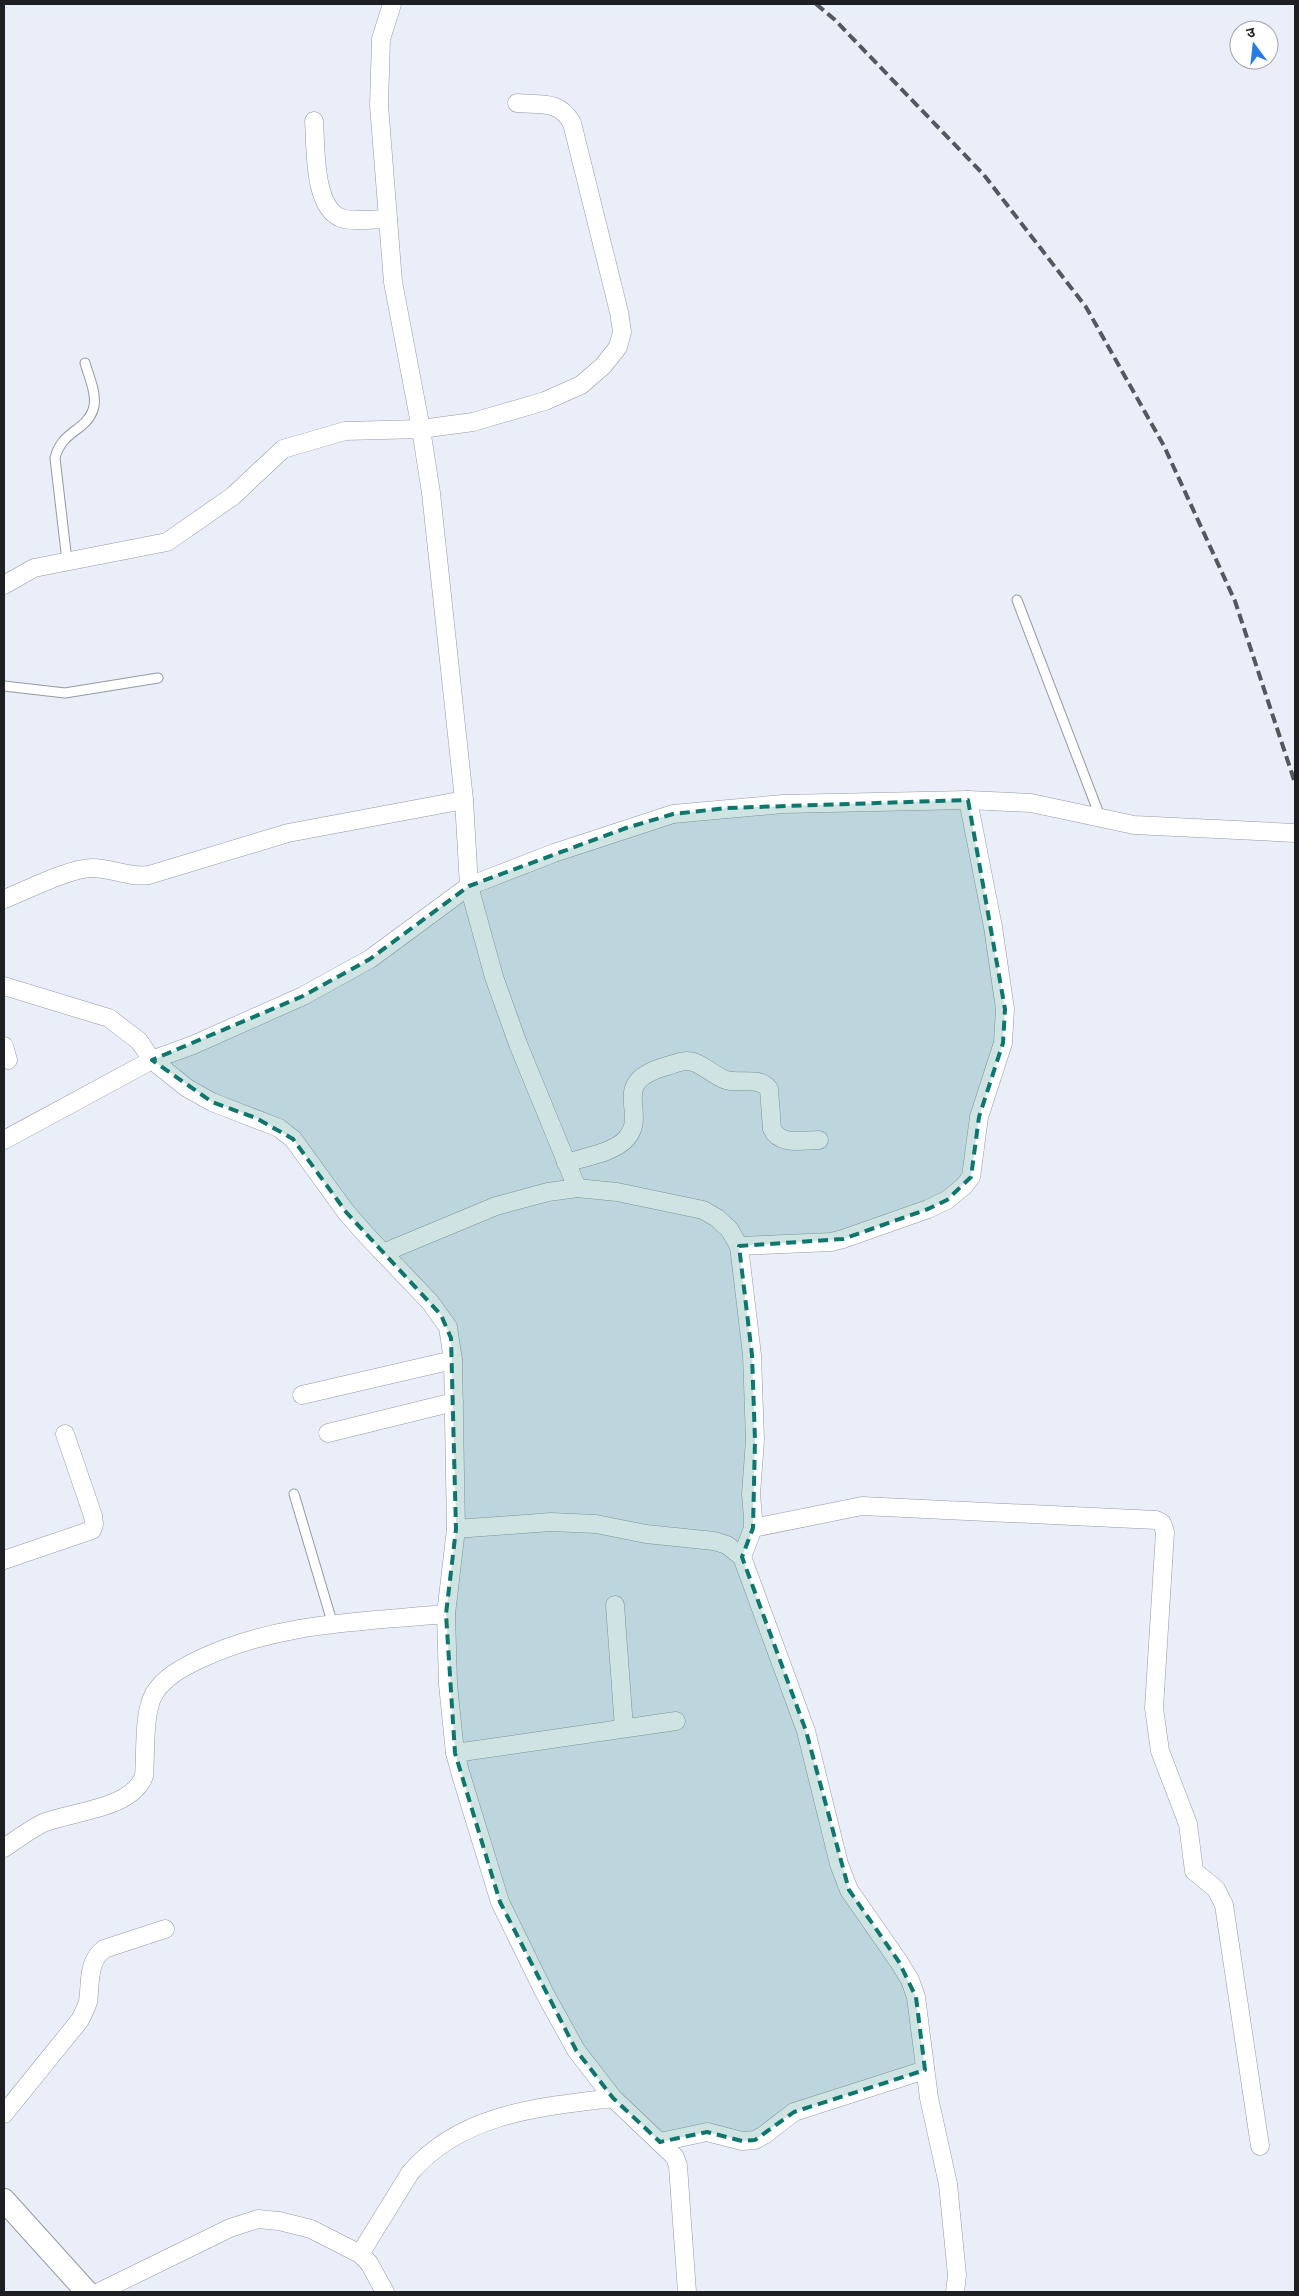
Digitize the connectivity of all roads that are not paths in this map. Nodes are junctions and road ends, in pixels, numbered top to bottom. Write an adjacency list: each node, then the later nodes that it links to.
1 (392, 4): 4 (street)
2 (517, 103): 6 (street)
3 (314, 121): 4 (street)
4 (388, 219): 6 (street)
5 (85, 363): 7 (lane)
6 (422, 429): 7 (street); 12 (street)
7 (67, 562): 8 (street)
8 (4, 585)
9 (1017, 600): 14 (lane)
10 (158, 678): 11 (lane)
11 (4, 686)
12 (464, 800): 16 (street); 17 (street)
13 (968, 800): 14 (street); 16 (street); 24 (street)
14 (1102, 819): 15 (street)
15 (1295, 833)
16 (469, 886): 19 (street); 22 (street)
17 (4, 899)
18 (4, 987): 19 (street)
19 (152, 1060): 20 (street); 25 (street)
20 (4, 1140)
21 (818, 1140): 22 (street)
22 (566, 1163): 23 (street)
23 (577, 1188): 24 (street); 25 (street)
24 (739, 1246): 32 (street)
25 (383, 1253): 26 (street)
26 (453, 1360): 27 (street); 28 (street)
27 (302, 1395)
28 (454, 1402): 29 (street); 33 (street)
29 (328, 1433)
30 (65, 1434): 35 (street)
31 (294, 1494): 38 (lane)
32 (753, 1528): 34 (street); 48 (street)
33 (456, 1529): 34 (street); 37 (street)
34 (742, 1557): 44 (street)
35 (4, 1560)
36 (615, 1605): 40 (street)
37 (446, 1614): 38 (street); 41 (street)
38 (333, 1625): 42 (street)
39 (676, 1721): 40 (street)
40 (624, 1728): 41 (street)
41 (455, 1753): 45 (street)
42 (4, 1848)
43 (165, 1929): 46 (street)
44 (925, 2070): 47 (street); 55 (street)
45 (613, 2098): 47 (street); 50 (street)
46 (4, 2114)
47 (660, 2142): 54 (street)
48 (1260, 2146)
49 (4, 2200): 51 (street)
50 (360, 2254): 52 (street); 53 (street)
51 (87, 2292)
52 (99, 2292)
53 (385, 2292)
54 (687, 2292)
55 (956, 2292)

